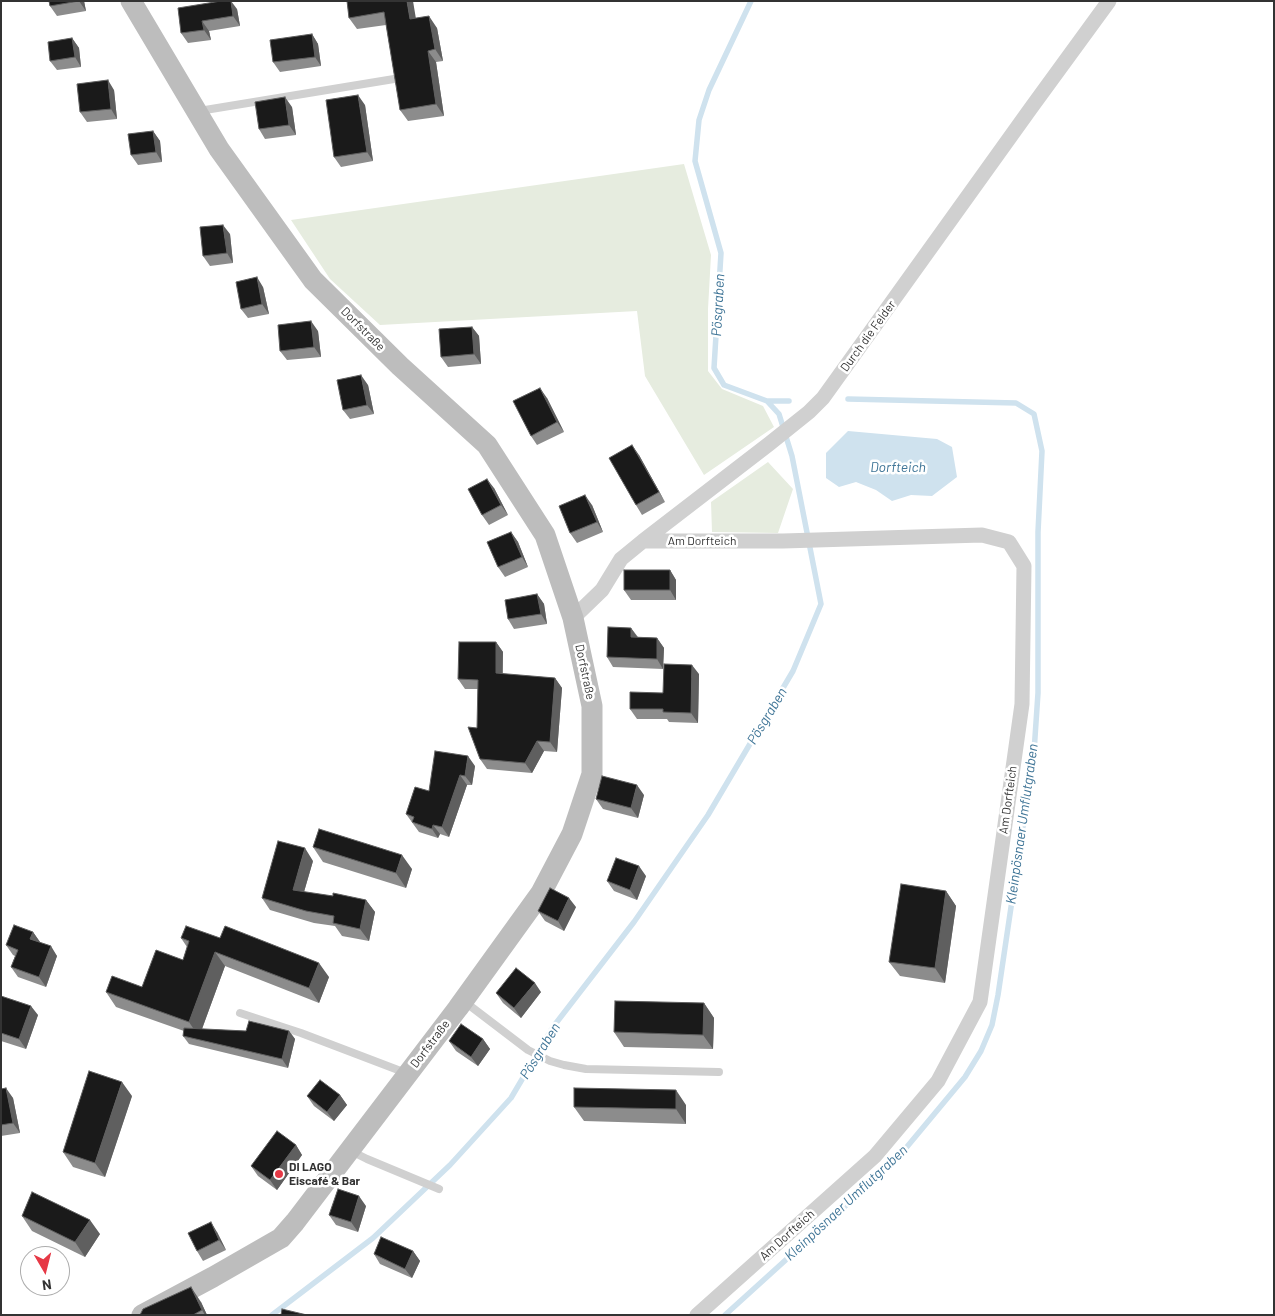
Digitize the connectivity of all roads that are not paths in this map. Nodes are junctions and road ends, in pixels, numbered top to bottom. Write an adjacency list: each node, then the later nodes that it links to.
1 (131, 1): 4 (street, Dorfstraße)
2 (1109, 1): 5 (street, Durch die Felder)
3 (394, 80): 4 (lane)
4 (197, 111): 6 (street, Dorfstraße)
5 (642, 541): 6 (street, Durch die Felder); 14 (street, Am Dorfteich)
6 (573, 618): 7 (street, Dorfstraße)
7 (463, 1001): 9 (lane); 10 (street, Dorfstraße)
8 (240, 1013): 10 (lane)
9 (720, 1072)
10 (408, 1074): 11 (street, Dorfstraße)
11 (350, 1150): 12 (lane); 13 (street, Dorfstraße)
12 (439, 1189)
13 (142, 1315)
14 (698, 1315)

